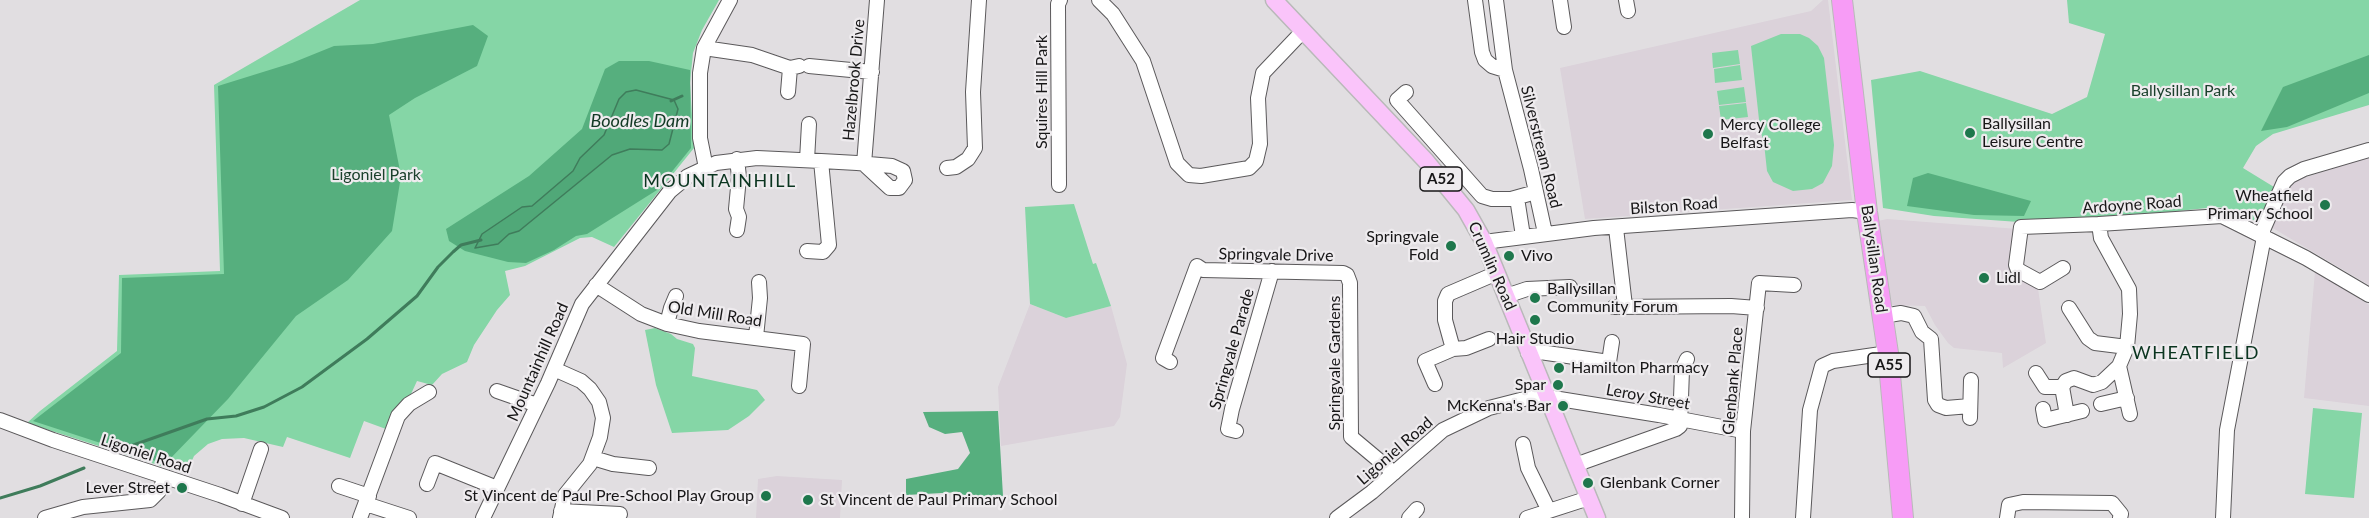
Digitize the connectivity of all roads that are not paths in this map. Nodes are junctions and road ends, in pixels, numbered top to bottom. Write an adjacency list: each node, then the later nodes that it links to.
1 (730, 0): 13 (street)
2 (877, 0): 16 (street, Hazelbrook Drive)
3 (979, 0): 25 (street)
4 (1060, 0): 26 (street, Squires Hill Park)
5 (1099, 0): 12 (street)
6 (1274, 0): 12 (main road, Crumlin Road / A52)
7 (1475, 0): 15 (street, Silverstream Road)
8 (1496, 0): 15 (street, Silverstream Road)
9 (1560, 0): 11 (street)
10 (1842, 0): 29 (highway, Ballysillan Road / A55)
11 (1564, 27)
12 (1303, 31): 36 (main road, Crumlin Road / A52)
13 (704, 48): 14 (street); 24 (street)
14 (799, 67): 16 (street); 17 (street)
15 (1505, 70): 27 (street, Silverstream Road)
16 (872, 72): 23 (street, Hazelbrook Drive)
17 (788, 92)
18 (1406, 92): 28 (street)
19 (809, 124): 22 (street)
20 (2369, 150): 35 (street)
21 (737, 159): 22 (street, Mountainhill Road); 24 (street, Mountainhill Road); 32 (street)
22 (814, 160): 23 (street, Mountainhill Road); 37 (street)
23 (864, 164)
24 (706, 168): 43 (street, Mountainhill Road)
25 (947, 168)
26 (1059, 185)
27 (1536, 192): 28 (street); 33 (street, Silverstream Road)
28 (1517, 198): 34 (street)
29 (1867, 212): 31 (street, Bilston Road); 51 (highway, Ballysillan Road / A55)
30 (2099, 224): 35 (street, Ardoyne Road); 38 (street, Ardoyne Road); 56 (street)
31 (1616, 228): 33 (street, Bilston Road); 49 (street)
32 (737, 230)
33 (1545, 233): 34 (street, Bilston Road)
34 (1523, 236): 36 (street, Bilston Road)
35 (2263, 236): 46 (street, Ardoyne Road); 112 (street)
36 (1484, 242): 41 (main road, Crumlin Road / A52)
37 (807, 251)
38 (2063, 268)
39 (1272, 271): 40 (street, Springvale Drive); 61 (street, Springvale Drive); 81 (street, Springvale Parade)
40 (1342, 273): 88 (street, Springvale Gardens)
41 (1497, 273): 48 (main road, Crumlin Road / A52); 57 (street)
42 (759, 282): 53 (street)
43 (596, 285): 52 (street, Old Mill Road); 63 (street, Mountainhill Road)
44 (1794, 285): 49 (street, Glenbank Place)
45 (1570, 287): 48 (street)
46 (2369, 295)
47 (676, 296): 52 (street)
48 (1506, 296): 58 (main road, Crumlin Road / A52)
49 (1757, 308): 82 (street, Glenbank Place)
50 (2069, 309): 56 (street)
51 (1883, 316): 59 (highway, Ballysillan Road / A55); 65 (street)
52 (668, 324): 53 (street, Old Mill Road)
53 (756, 337): 67 (street, Old Mill Road)
54 (1489, 339): 57 (street)
55 (1612, 342): 58 (street)
56 (2127, 347): 62 (street)
57 (1453, 349): 66 (street)
58 (1528, 353): 71 (main road, Crumlin Road / A52)
59 (1888, 353): 108 (street); 109 (highway, Ballysillan Road / A55)
60 (1687, 359): 80 (street)
61 (1170, 362)
62 (2119, 366): 68 (street); 72 (street)
63 (554, 369): 74 (street, Mountainhill Road); 85 (street)
64 (2036, 373): 68 (street)
65 (1971, 380)
66 (1435, 384)
67 (800, 386)
68 (2062, 387): 78 (street)
69 (497, 391): 74 (street)
70 (429, 392): 94 (street)
71 (1547, 397): 80 (street, Leroy Street); 86 (main road, Crumlin Road / A52); 88 (street, Ligoniel Road)
72 (2127, 398): 73 (street); 77 (street)
73 (2101, 404)
74 (537, 405): 92 (street, Mountainhill Road)
75 (2043, 409): 78 (street)
76 (2082, 411): 78 (street)
77 (2130, 414)
78 (2067, 415)
79 (0, 420): 89 (street, Ligoniel Road)
80 (1680, 420): 82 (street, Leroy Street); 86 (street)
81 (1236, 430)
82 (1743, 431): 99 (street, Glenbank Place)
83 (1522, 444): 96 (street)
84 (261, 449): 95 (street)
85 (592, 458): 87 (street); 98 (street)
86 (1575, 465): 93 (main road, Crumlin Road / A52)
87 (649, 468)
88 (1394, 473): 105 (street, Ligoniel Road)
89 (166, 477): 95 (street, Ligoniel Road); 100 (street)
90 (427, 484): 92 (street)
91 (339, 486): 94 (street)
92 (497, 488): 104 (street, Mountainhill Road)
93 (1589, 498): 96 (street); 107 (main road, Crumlin Road / A52)
94 (368, 500): 102 (street); 103 (street)
95 (242, 504): 101 (street, Ligoniel Road)
96 (1549, 511): 106 (street)
97 (620, 512): 98 (street)
98 (560, 514)
99 (1740, 517)
100 (45, 518)
101 (282, 518)
102 (360, 518)
103 (409, 518)
104 (483, 518)
105 (1337, 518)
106 (1527, 518)
107 (1597, 518)
108 (1803, 518)
109 (1903, 518)
110 (2007, 518): 111 (street)
111 (2120, 518)
112 (2223, 518)

